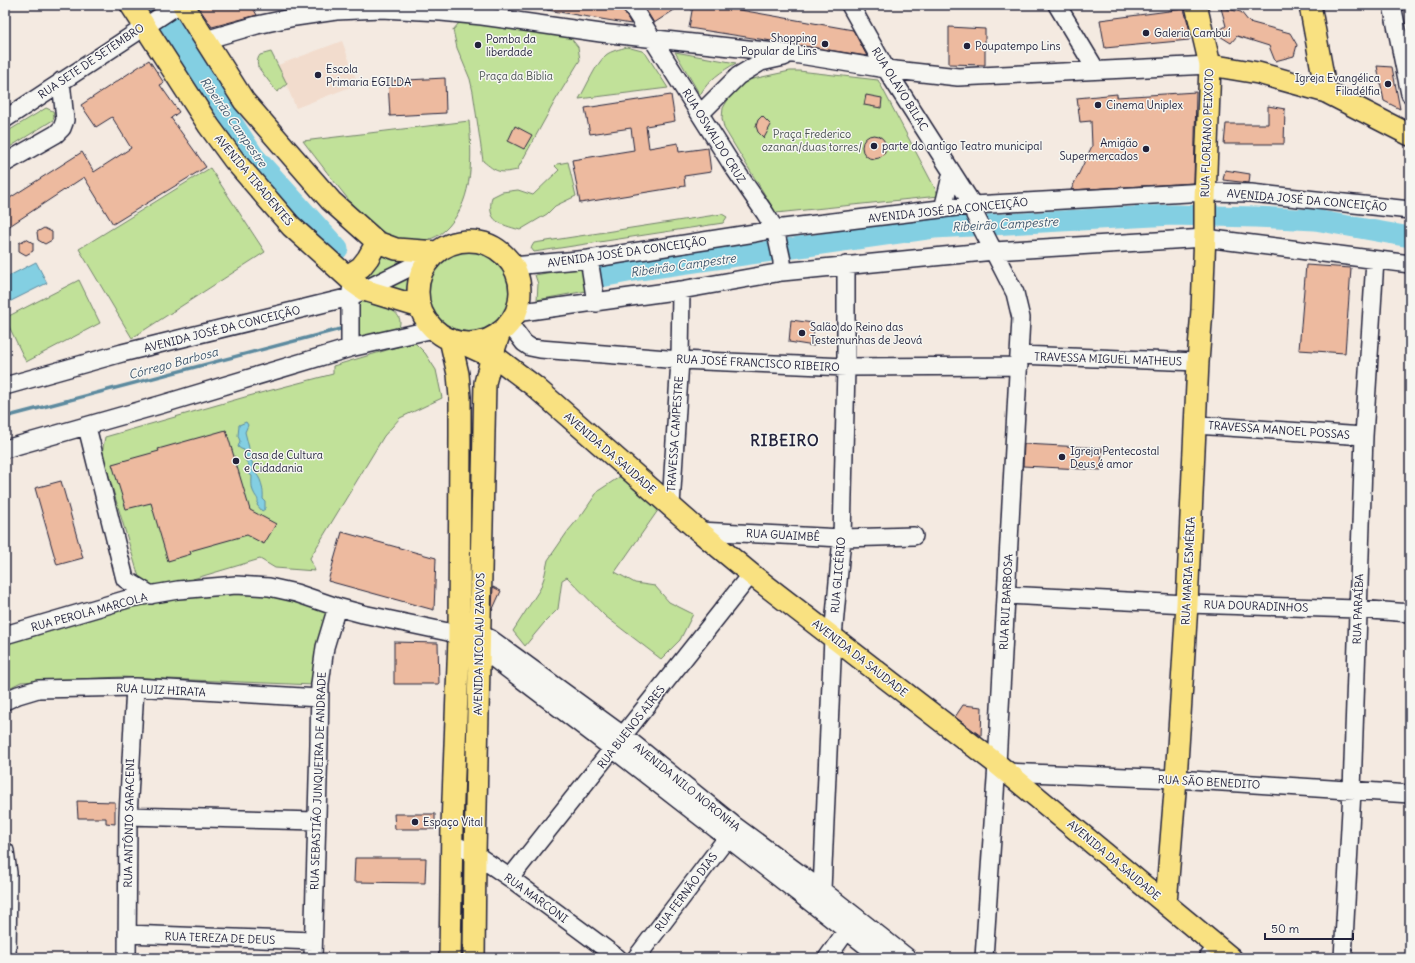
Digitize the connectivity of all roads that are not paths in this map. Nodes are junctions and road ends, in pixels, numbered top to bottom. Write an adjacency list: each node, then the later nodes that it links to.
1 (131, 5): 9 (main road, AVENIDA TIRADENTES)
2 (631, 5): 11 (street, RUA OSWALDO CRUZ)
3 (850, 5): 15 (street, RUA OLAVO BILAC)
4 (1057, 5): 16 (street)
5 (1196, 5): 14 (main road, RUA FLORIANO PEIXOTO)
6 (1310, 5): 18 (main road)
7 (1392, 5): 10 (street)
8 (178, 6): 9 (street, RUA SETE DE SETEMBRO); 12 (main road)
9 (147, 24): 17 (street, RUA SETE DE SETEMBRO); 40 (main road, AVENIDA TIRADENTES)
10 (1404, 34): 19 (street)
11 (652, 39): 12 (street); 13 (street); 20 (street, RUA OSWALDO CRUZ)
12 (205, 40): 31 (main road)
13 (794, 54): 15 (street); 20 (street)
14 (1210, 65): 16 (street); 18 (main road); 25 (main road, RUA FLORIANO PEIXOTO)
15 (886, 69): 16 (street); 24 (street, RUA OLAVO BILAC)
16 (1096, 70)
17 (61, 81): 21 (street, RUA SETE DE SETEMBRO); 23 (street)
18 (1326, 92): 22 (main road)
19 (1410, 94)
20 (700, 114): 29 (street, RUA OSWALDO CRUZ)
21 (5, 118)
22 (1410, 135)
23 (5, 163)
24 (952, 172): 26 (street); 27 (street, RUA OLAVO BILAC)
25 (1202, 195): 27 (street, AVENIDA JOSÉ DA CONCEIÇÃO); 28 (street, AVENIDA JOSÉ DA CONCEIÇÃO); 30 (main road, RUA FLORIANO PEIXOTO)
26 (943, 209): 27 (street, AVENIDA JOSÉ DA CONCEIÇÃO); 29 (street, AVENIDA JOSÉ DA CONCEIÇÃO)
27 (974, 210): 32 (street, RUA OLAVO BILAC)
28 (1410, 210)
29 (776, 234): 34 (street, AVENIDA JOSÉ DA CONCEIÇÃO); 39 (street, RUA OSWALDO CRUZ)
30 (1201, 235): 32 (street); 35 (street); 50 (main road, RUA MARIA ESMÉRIA)
31 (377, 242): 33 (main road); 40 (main road)
32 (992, 246): 37 (street); 49 (street, RUA RUI BARBOSA)
33 (435, 254): 38 (main road); 40 (street, AVENIDA JOSÉ DA CONCEIÇÃO); 43 (main road)
34 (589, 259): 38 (street, AVENIDA JOSÉ DA CONCEIÇÃO); 42 (street)
35 (1375, 260): 36 (street); 55 (street, RUA PARAÍBA)
36 (1410, 264)
37 (846, 265): 39 (street); 51 (street, RUA GLICÉRIO)
38 (513, 266): 44 (main road)
39 (782, 267): 41 (street)
40 (353, 286): 43 (main road, AVENIDA TIRADENTES); 46 (street); 52 (street, AVENIDA JOSÉ DA CONCEIÇÃO)
41 (681, 290): 42 (street); 48 (street, TRAVESSA CAMPESTRE)
42 (596, 303): 44 (street)
43 (420, 307): 45 (main road)
44 (508, 323): 45 (main road); 47 (main road, AVENIDA NICOLAU ZARVOS); 48 (street, RUA JOSÉ FRANCISCO RIBEIRO)
45 (449, 337): 46 (street); 47 (main road, AVENIDA DA SAUDADE); 68 (main road, AVENIDA NICOLAU ZARVOS)
46 (350, 348): 56 (street)
47 (492, 356): 57 (main road, AVENIDA DA SAUDADE); 71 (main road, AVENIDA NICOLAU ZARVOS)
48 (680, 360): 51 (street, RUA JOSÉ FRANCISCO RIBEIRO); 57 (street, TRAVESSA CAMPESTRE)
49 (1019, 361): 50 (street, TRAVESSA MIGUEL MATHEUS); 51 (street, RUA JOSÉ FRANCISCO RIBEIRO); 63 (street, RUA RUI BARBOSA)
50 (1198, 362): 53 (main road, RUA MARIA ESMÉRIA)
51 (846, 367): 60 (street, RUA GLICÉRIO)
52 (5, 386)
53 (1195, 425): 55 (street, TRAVESSA MANOEL POSSAS); 64 (main road, RUA MARIA ESMÉRIA)
54 (89, 435): 62 (street)
55 (1364, 436): 66 (street, RUA PARAÍBA)
56 (5, 449)
57 (671, 506): 58 (main road, AVENIDA DA SAUDADE)
58 (699, 531): 60 (street, RUA GUAIMBÊ); 61 (main road, AVENIDA DA SAUDADE)
59 (914, 536): 60 (street, RUA GUAIMBÊ)
60 (842, 538): 70 (street, RUA GLICÉRIO)
61 (751, 574): 70 (main road, AVENIDA DA SAUDADE); 75 (street, RUA BUENOS AIRES)
62 (152, 595): 65 (street, RUA PEROLA MARCOLA); 69 (street, RUA PEROLA MARCOLA)
63 (1006, 595): 64 (street, RUA DOURADINHOS); 76 (street, RUA RUI BARBOSA)
64 (1187, 604): 66 (street, RUA DOURADINHOS); 77 (main road, RUA MARIA ESMÉRIA)
65 (337, 607): 68 (street, RUA PEROLA MARCOLA); 73 (street, RUA SEBASTIÃO JUNQUEIRA DE ANDRADE)
66 (1358, 609): 67 (street, RUA DOURADINHOS); 78 (street, RUA PARAÍBA)
67 (1410, 613)
68 (456, 633): 71 (street, AVENIDA NILO NORONHA); 83 (main road, AVENIDA NICOLAU ZARVOS)
69 (5, 635)
70 (833, 637): 76 (main road, AVENIDA DA SAUDADE); 87 (street, RUA GLICÉRIO)
71 (480, 639): 75 (street, AVENIDA NILO NORONHA); 85 (main road, AVENIDA NICOLAU ZARVOS)
72 (135, 687): 73 (street, RUA LUIZ HIRATA); 74 (street, RUA LUIZ HIRATA); 80 (street, RUA ANTÔNIO SARACENI)
73 (320, 698): 81 (street, RUA SEBASTIÃO JUNQUEIRA DE ANDRADE)
74 (5, 701)
75 (618, 742): 82 (street, AVENIDA NILO NORONHA); 86 (street, RUA BUENOS AIRES)
76 (1002, 768): 77 (street, RUA SÃO BENEDITO); 88 (main road, AVENIDA DA SAUDADE); 104 (street, RUA RUI BARBOSA)
77 (1176, 779): 78 (street, RUA SÃO BENEDITO); 88 (main road, RUA MARIA ESMÉRIA)
78 (1352, 791): 79 (street, RUA SÃO BENEDITO); 105 (street, RUA PARAÍBA)
79 (1410, 794)
80 (128, 816): 81 (street); 91 (street, RUA ANTÔNIO SARACENI)
81 (317, 821): 92 (street, RUA SEBASTIÃO JUNQUEIRA DE ANDRADE)
82 (730, 832): 87 (street, AVENIDA NILO NORONHA); 89 (street, AVENIDA NILO NORONHA); 100 (street, RUA FERNÃO DIAS)
83 (451, 843): 85 (street, RUA MARCONI); 97 (main road, AVENIDA NICOLAU ZARVOS)
84 (5, 851): 94 (street)
85 (475, 854): 86 (street, RUA MARCONI); 98 (main road, AVENIDA NICOLAU ZARVOS)
86 (510, 878): 99 (street, RUA MARCONI)
87 (822, 890): 89 (street, RUA GLICÉRIO); 90 (street, AVENIDA NILO NORONHA)
88 (1166, 903): 93 (main road, AVENIDA DA SAUDADE)
89 (818, 908): 90 (street, AVENIDA NILO NORONHA)
90 (853, 925): 101 (street); 102 (street, AVENIDA NILO NORONHA); 103 (street, AVENIDA NILO NORONHA)
91 (127, 934): 92 (street, RUA TEREZA DE DEUS); 95 (street, RUA ANTÔNIO SARACENI)
92 (313, 941): 96 (street, RUA SEBASTIÃO JUNQUEIRA DE ANDRADE)
93 (1219, 954)
94 (7, 958)
95 (127, 958)
96 (313, 958)
97 (450, 958)
98 (474, 958)
99 (618, 958)
100 (636, 958)
101 (827, 958)
102 (882, 958)
103 (908, 958)
104 (984, 958)
105 (1343, 958)

